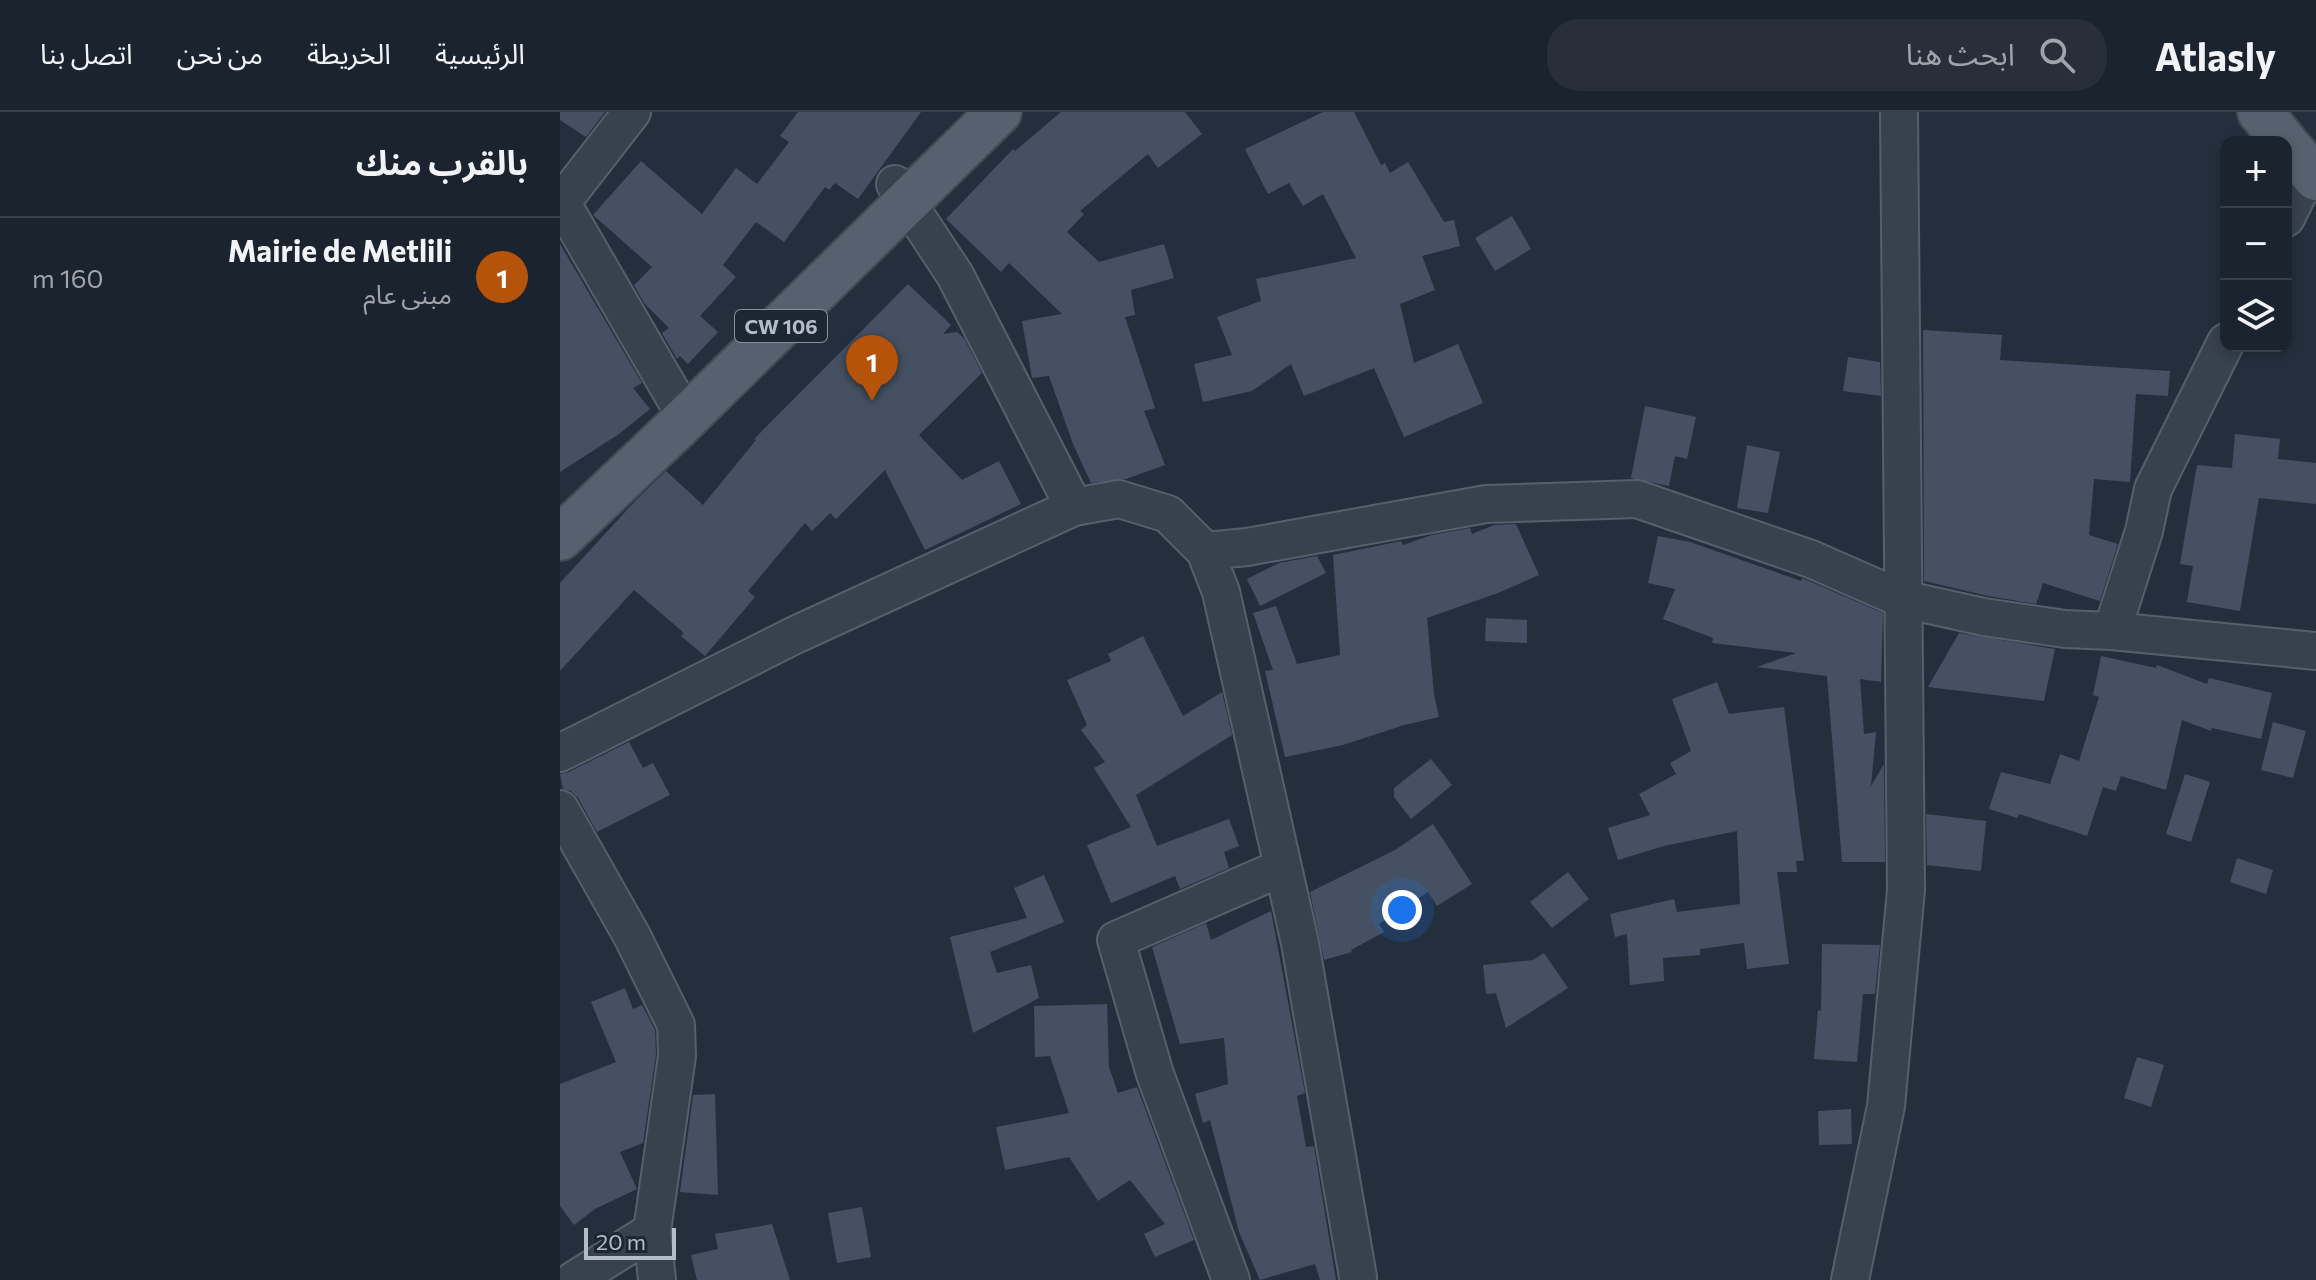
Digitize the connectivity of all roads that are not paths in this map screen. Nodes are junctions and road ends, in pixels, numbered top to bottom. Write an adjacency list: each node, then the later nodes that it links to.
1 (632, 112): 8 (street)
2 (966, 112): 7 (main road, CW 106)
3 (999, 112): 7 (main road, CW 106)
4 (1899, 112): 16 (street)
5 (2260, 112): 6 (main road)
6 (2299, 159): 9 (street)
7 (901, 193): 11 (main road, CW 106); 13 (street); 14 (main road, CW 106)
8 (561, 201): 11 (street)
9 (2288, 208)
10 (2221, 352): 17 (street)
11 (676, 400): 12 (main road, CW 106)
12 (560, 503)
13 (1074, 507): 15 (street); 19 (street)
14 (560, 538)
15 (1205, 551): 16 (street); 21 (street)
16 (1902, 599): 17 (street); 27 (street)
17 (2112, 631): 18 (street)
18 (2316, 651)
19 (560, 753)
20 (560, 809): 22 (street)
21 (1283, 867): 23 (street); 26 (street)
22 (652, 1231): 24 (street); 25 (street)
23 (1358, 1277)
24 (574, 1280)
25 (657, 1280)
26 (1231, 1280)
27 (1850, 1280)

